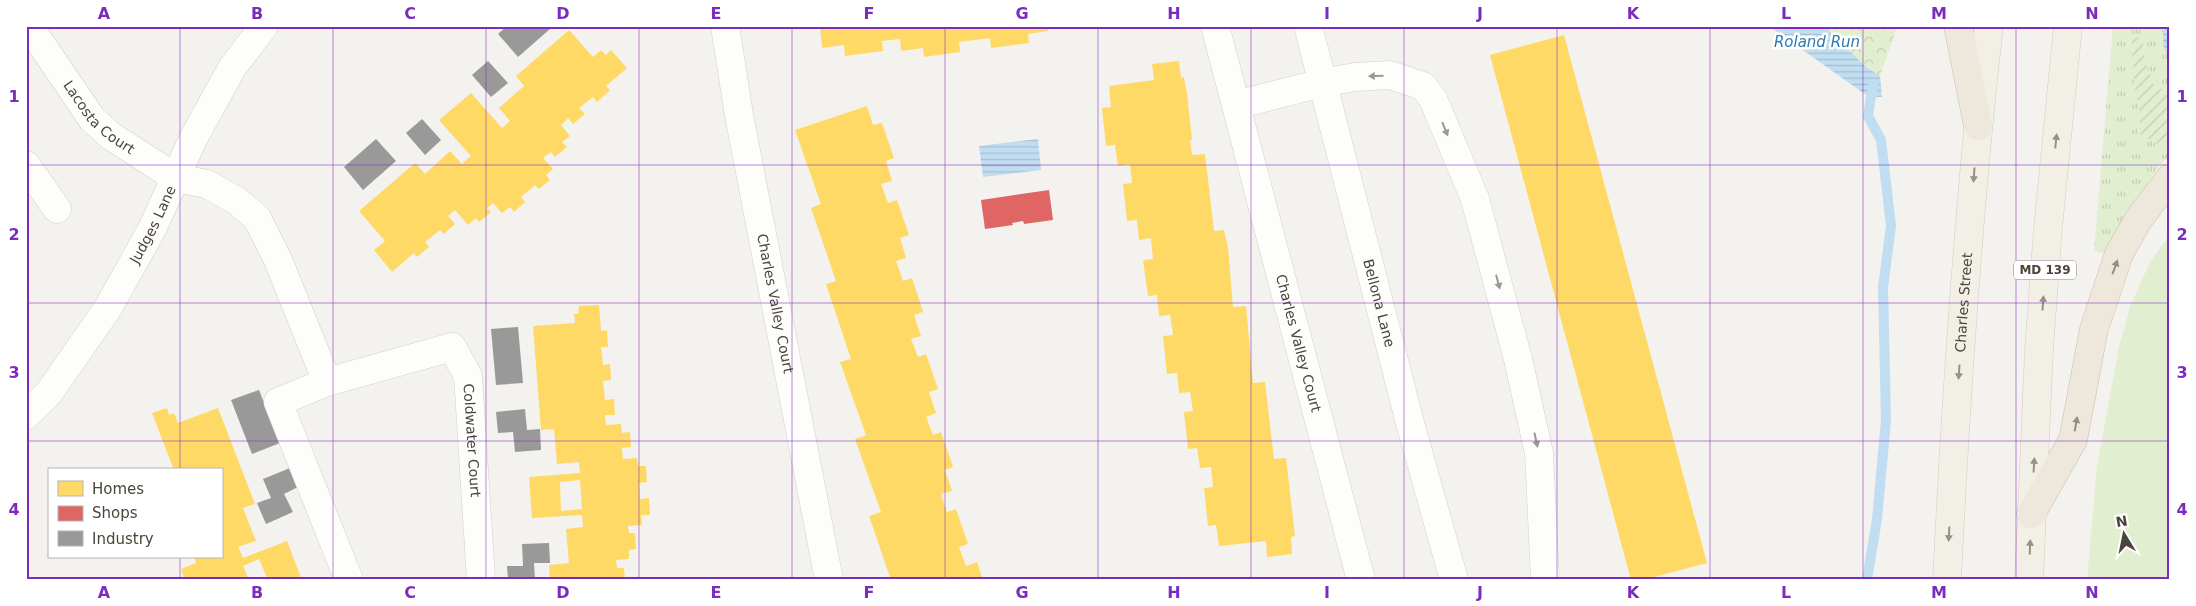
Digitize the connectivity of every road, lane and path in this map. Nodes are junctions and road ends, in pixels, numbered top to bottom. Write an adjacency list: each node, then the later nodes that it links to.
1 (264, 26): 13 (street, Judges Lane)
2 (725, 26): 21 (street, Charles Valley Court)
3 (1215, 26): 10 (street, Charles Valley Court)
4 (1308, 26): 9 (street, Bellona Lane)
5 (1958, 26): 11 (highway)
6 (1989, 26): 11 (main road, Charles Street)
7 (2068, 26): 18 (main road, MD 139, one-way to 7)
8 (41, 31): 13 (street, Lacosta Court)
9 (1322, 83): 10 (street); 23 (street, Bellona Lane); 24 (street)
10 (1236, 105): 22 (street, Charles Valley Court)
11 (1978, 126): 25 (main road, Charles Street, one-way to 25)
12 (26, 165): 15 (street)
13 (176, 178): 16 (street); 17 (street, Judges Lane)
14 (2170, 178): 18 (highway, one-way to 14)
15 (57, 208)
16 (327, 382): 19 (street, Coldwater Court); 20 (street, Coldwater Court)
17 (26, 415)
18 (2031, 514): 26 (main road, MD 139, one-way to 18)
19 (349, 580)
20 (481, 580)
21 (829, 580)
22 (1361, 580)
23 (1454, 580)
24 (1545, 580)
25 (1947, 580)
26 (2029, 580)

